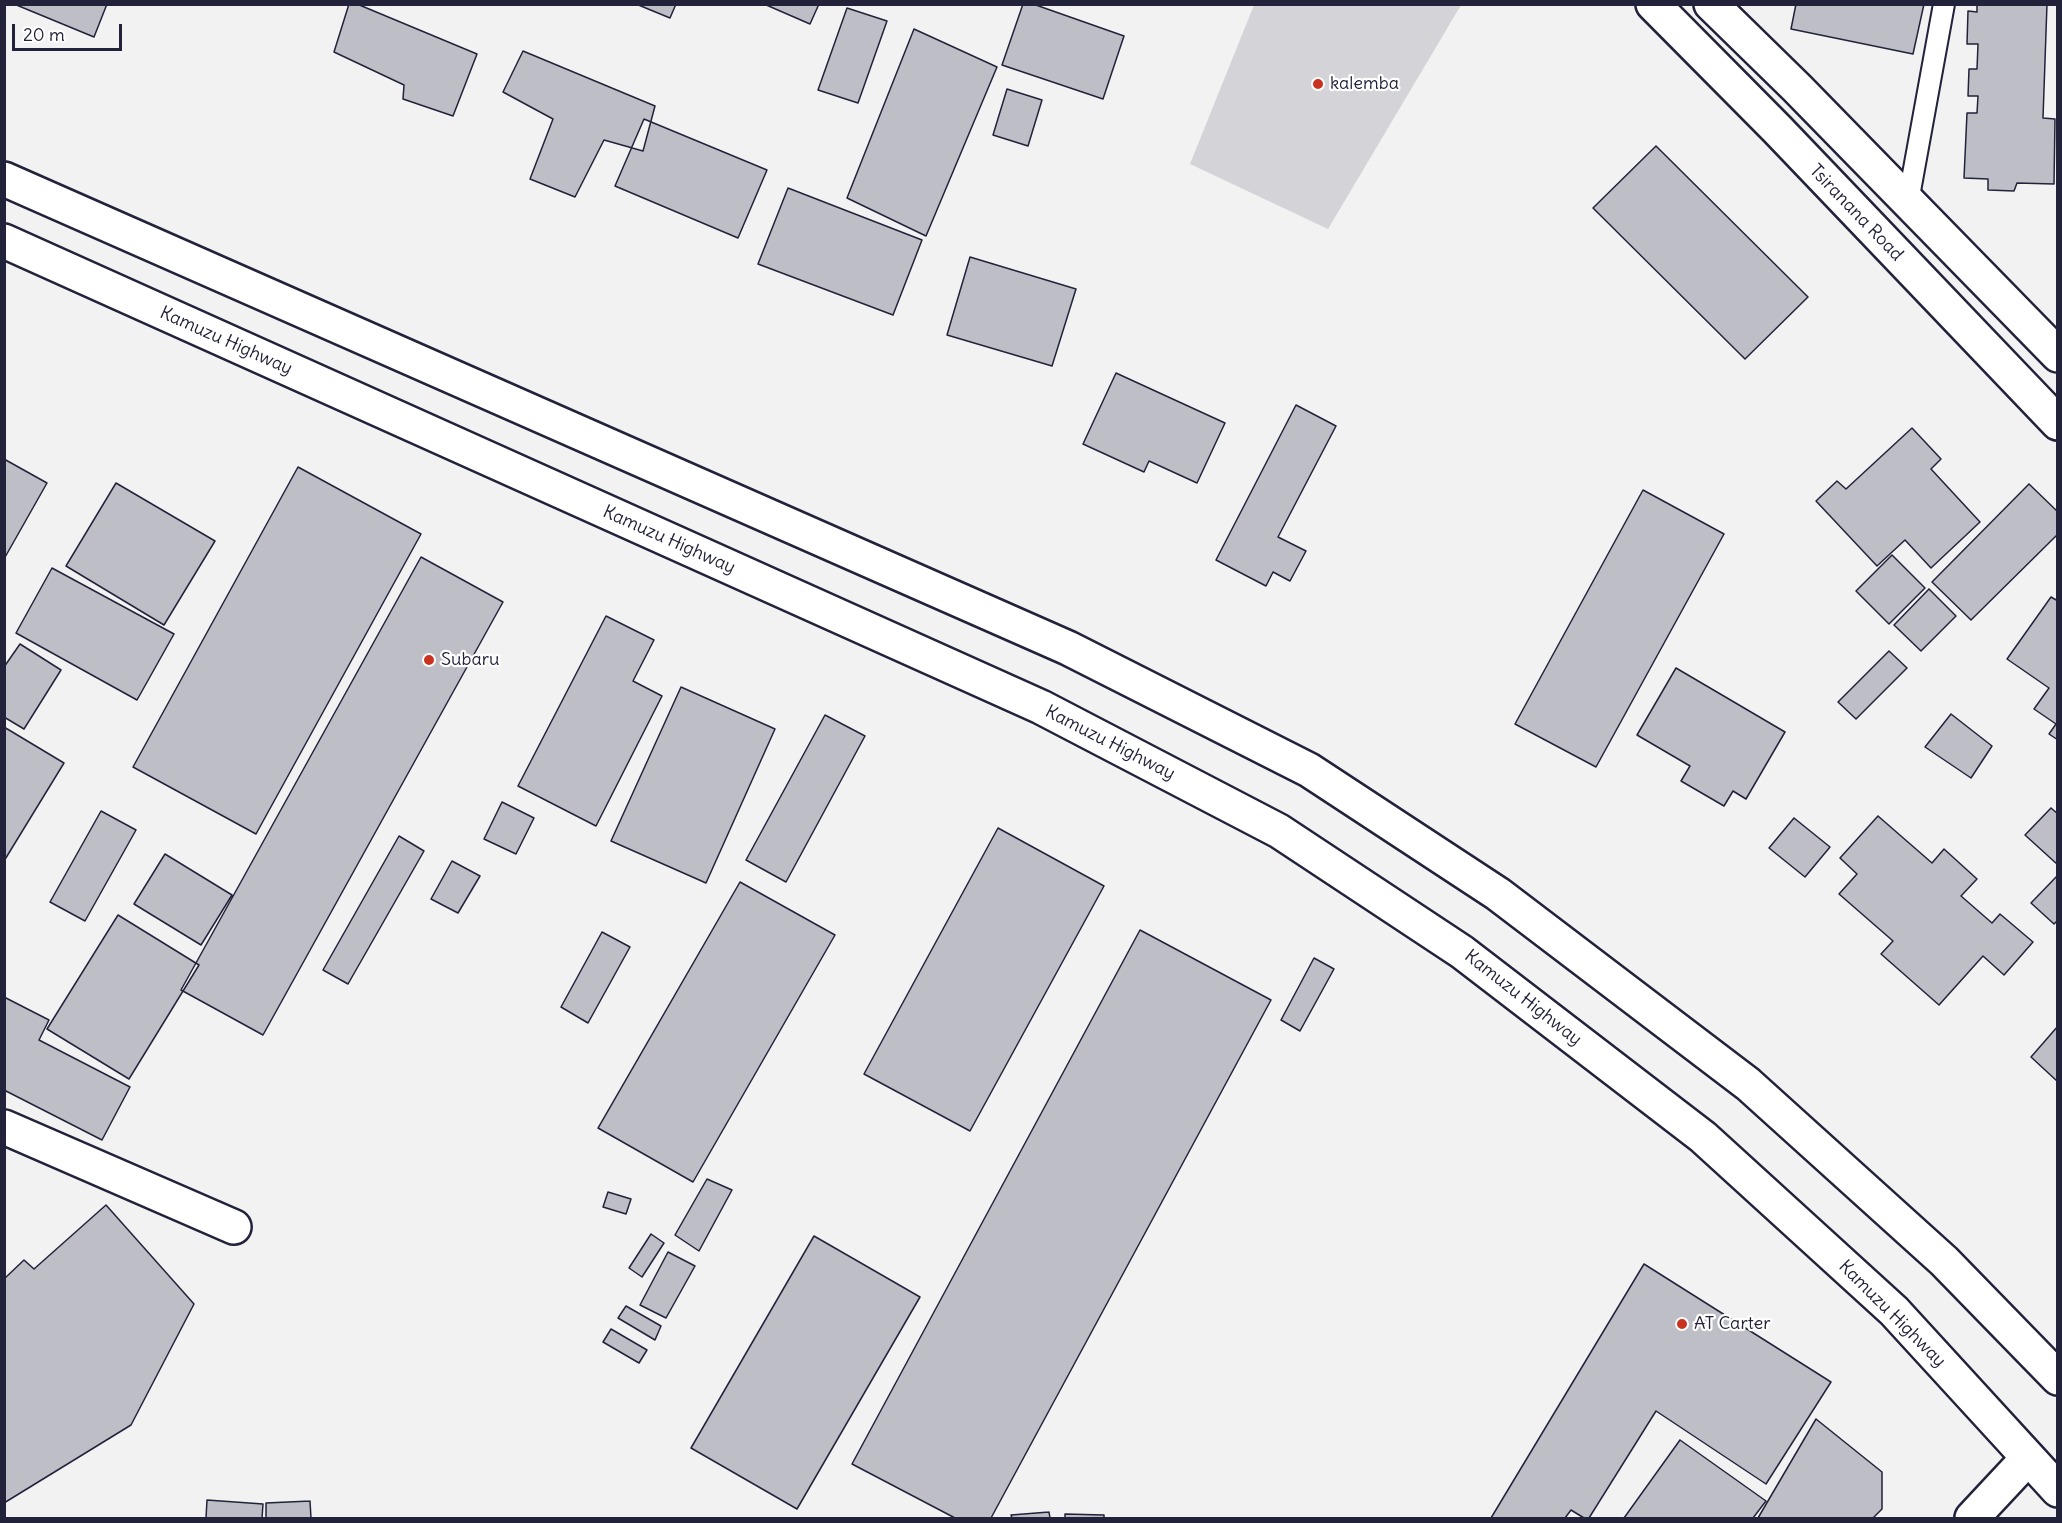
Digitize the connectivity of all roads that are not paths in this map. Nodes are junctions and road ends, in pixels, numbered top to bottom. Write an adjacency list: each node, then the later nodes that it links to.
1 (1653, 4): 8 (main road, Tsiranana Road)
2 (1711, 4): 5 (main road)
3 (1944, 4): 5 (lane)
4 (4, 179): 11 (main road)
5 (1908, 202): 7 (main road)
6 (4, 242): 12 (main road, Kamuzu Highway)
7 (2058, 355)
8 (2058, 423)
9 (4, 1127): 10 (main road)
10 (234, 1227)
11 (2058, 1378)
12 (2028, 1458): 13 (main road, Kamuzu Highway); 14 (main road)
13 (2058, 1490)
14 (1972, 1518)

